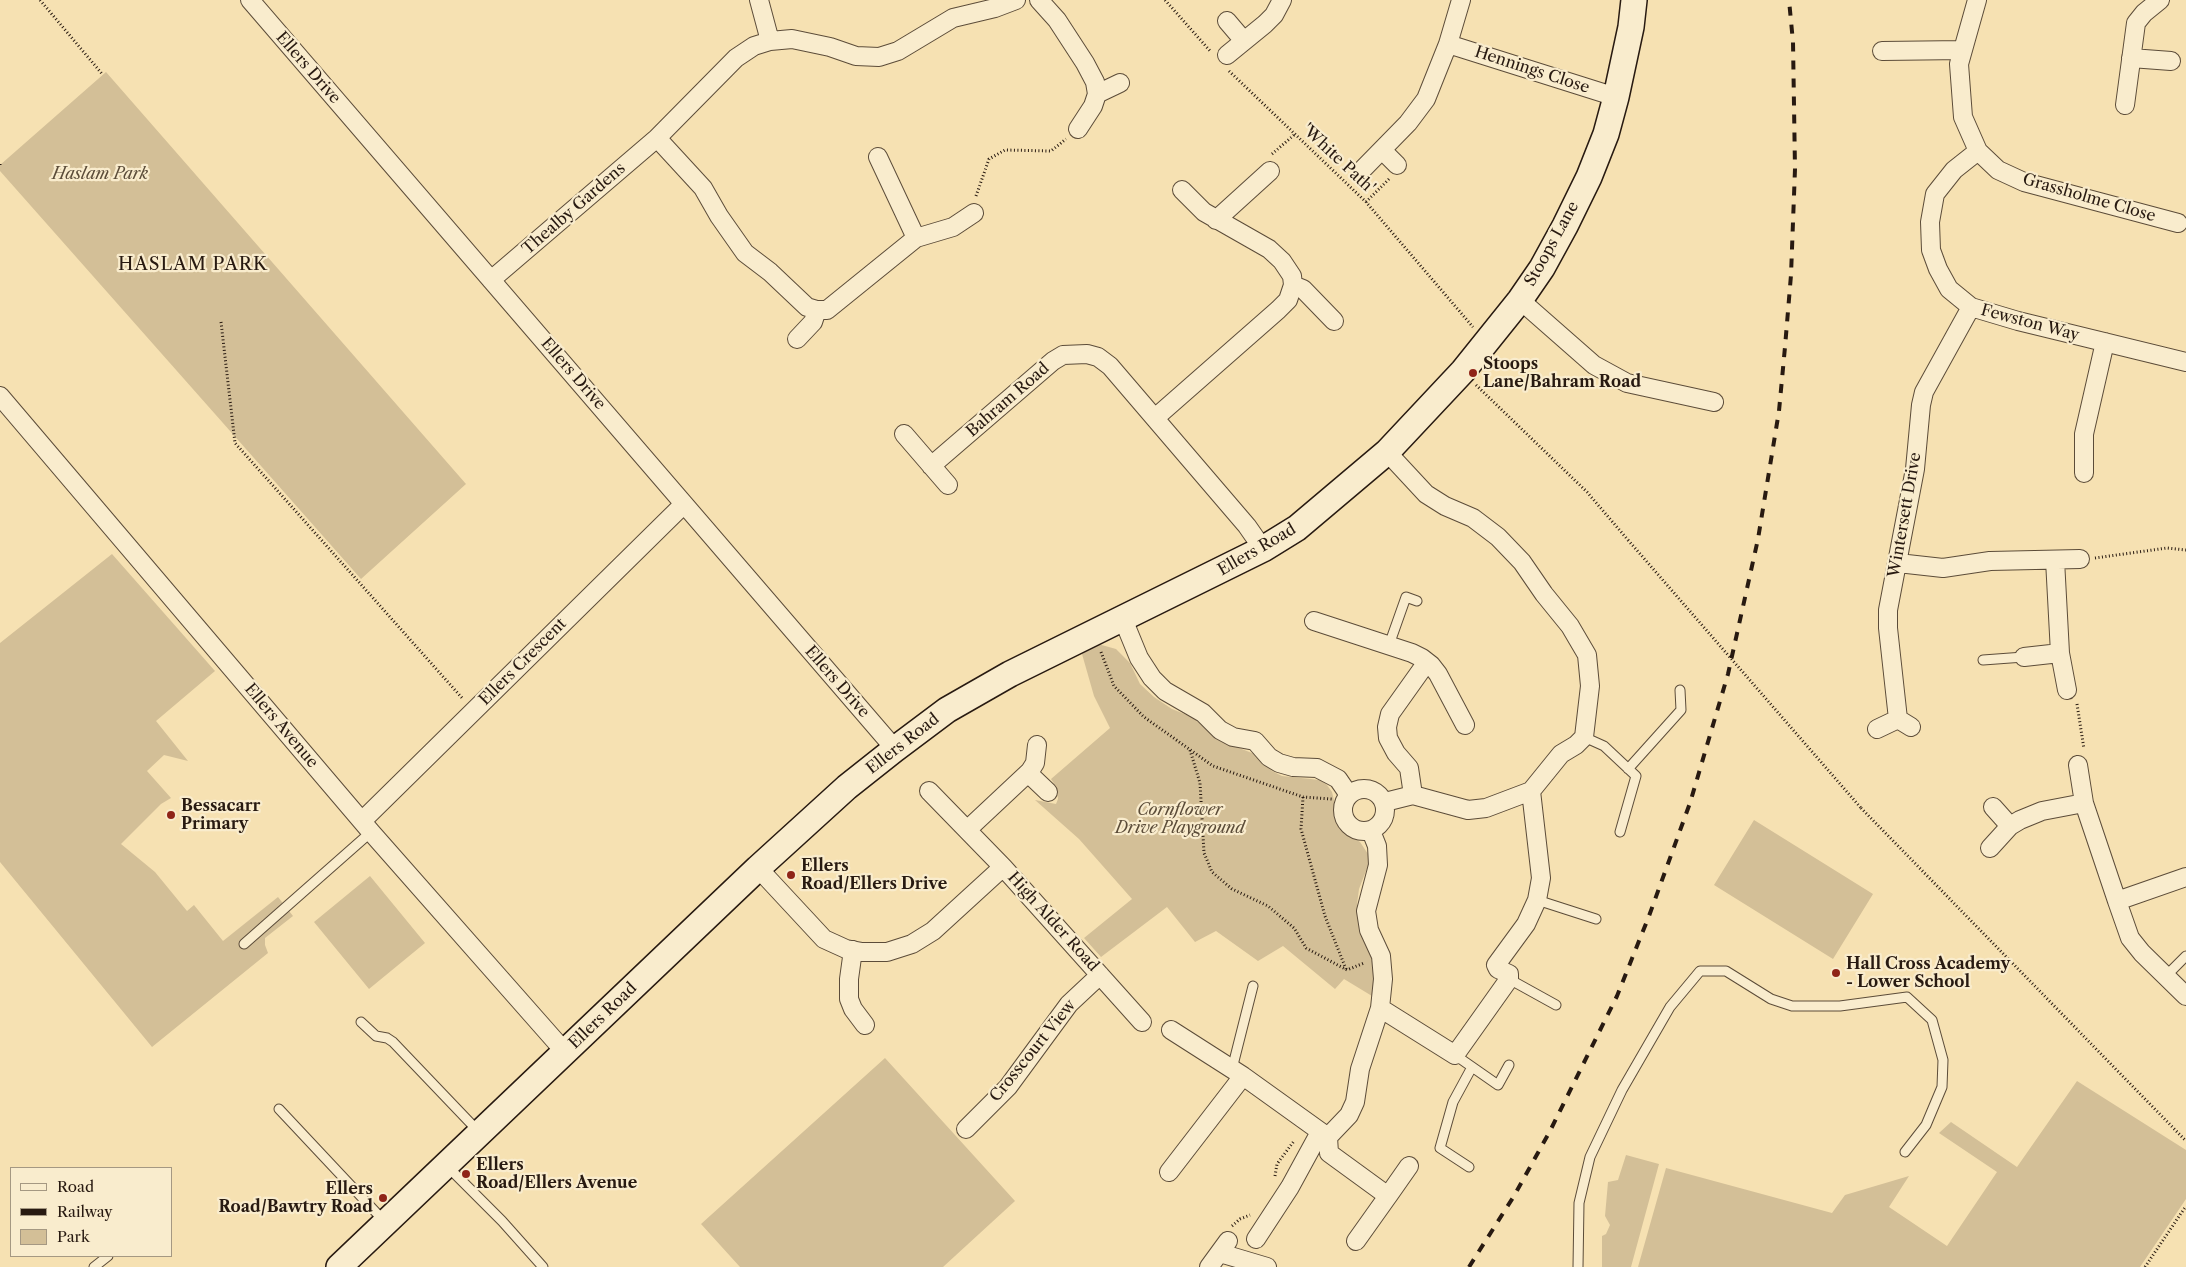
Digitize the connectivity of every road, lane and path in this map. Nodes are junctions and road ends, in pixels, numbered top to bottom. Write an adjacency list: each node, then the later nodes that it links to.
1 (40, 0): 21 (path)
2 (250, 0): 41 (street, Ellers Drive)
3 (759, 0): 13 (street)
4 (1016, 0): 13 (street, Thealby Gardens)
5 (1039, 0): 23 (street)
6 (1165, 0): 19 (path, 'White Path')
7 (1282, 0): 14 (street)
8 (1461, 0): 15 (street)
9 (1634, 0): 24 (street, Stoops Lane)
10 (1977, 0): 17 (street)
11 (2160, 0): 18 (street)
12 (1227, 20): 14 (street)
13 (770, 41): 28 (street, Thealby Gardens)
14 (1244, 41): 19 (street)
15 (1448, 44): 24 (street, Hennings Close); 29 (street)
16 (1882, 50): 17 (street)
17 (1963, 50): 30 (street)
18 (2131, 58): 20 (street); 25 (street)
19 (1222, 59): 27 (path, 'White Path')
20 (2171, 61)
21 (103, 75)
22 (1120, 83): 23 (street)
23 (1097, 94): 26 (street)
24 (1616, 97): 43 (street, Stoops Lane)
25 (2125, 105)
26 (1078, 129): 37 (path)
27 (1294, 135): 34 (path); 36 (path, 'White Path')
28 (657, 138): 41 (street, Thealby Gardens); 45 (street)
29 (1382, 150): 32 (street); 33 (street)
30 (1978, 151): 39 (street, Grassholme Close); 44 (street, Fewston Way)
31 (878, 157): 40 (street)
32 (1397, 165): 36 (path)
33 (1361, 171)
34 (1270, 172): 38 (street)
35 (1182, 190): 38 (street)
36 (1366, 202): 49 (path, 'White Path')
37 (974, 213): 40 (street)
38 (1216, 220): 42 (street)
39 (2178, 223)
40 (916, 238): 45 (street)
41 (491, 280): 61 (street, Ellers Drive)
42 (1292, 285): 46 (street); 55 (street)
43 (1520, 300): 49 (street, Ellers Road); 54 (street, Stoops Lane)
44 (1971, 308): 50 (street, Fewston Way); 66 (street, Wintersett Drive)
45 (816, 310): 48 (street)
46 (1334, 321)
47 (221, 322): 78 (path)
48 (797, 339)
49 (1486, 342): 52 (street, Ellers Road)
50 (2105, 342): 51 (street, Fewston Way); 59 (street)
51 (2186, 362)
52 (1463, 371): 57 (street, Ellers Road); 134 (path, bridge)
53 (1, 398): 97 (street, Ellers Avenue)
54 (1714, 402)
55 (1155, 418): 58 (street, Bahram Road); 62 (street, Bahram Road)
56 (904, 434): 58 (street)
57 (1387, 452): 62 (street, Ellers Road); 81 (street)
58 (931, 466): 60 (street)
59 (2084, 473)
60 (948, 485)
61 (684, 504): 78 (street, Ellers Crescent); 83 (street, Ellers Drive)
62 (1263, 549): 68 (street, Ellers Road)
63 (2186, 550): 65 (path)
64 (2056, 560): 65 (street); 66 (street); 72 (street)
65 (2080, 560)
66 (1898, 562): 80 (street, Wintersett Drive)
67 (1417, 601): 71 (lane)
68 (1123, 619): 70 (street, Ellers Road); 93 (street)
69 (1314, 621): 71 (street)
70 (1094, 632): 83 (street, Ellers Road); 84 (path)
71 (1389, 646): 75 (street)
72 (2060, 653): 73 (street); 77 (street)
73 (2024, 657): 74 (lane)
74 (1983, 660)
75 (1427, 662): 79 (street); 91 (street)
76 (1680, 690): 86 (lane)
77 (2067, 690): 85 (path)
78 (473, 711): 97 (street, Ellers Crescent)
79 (1465, 725)
80 (1877, 729)
81 (1584, 737): 86 (lane); 89 (street)
82 (1037, 745): 87 (street)
83 (895, 750): 103 (street, Ellers Road)
84 (1190, 750): 92 (path); 113 (path)
85 (2078, 765): 95 (street)
86 (1628, 769): 101 (lane)
87 (1028, 773): 90 (street); 99 (street)
88 (929, 791): 99 (street)
89 (1531, 791): 91 (street); 106 (street)
90 (1048, 792)
91 (1413, 795): 94 (street)
92 (1303, 797): 93 (path); 113 (path)
93 (1347, 798): 94 (street); 100 (street)
94 (1385, 802): 100 (street)
95 (2084, 803): 98 (street); 107 (street)
96 (1993, 806): 98 (street)
97 (366, 826): 109 (lane); 125 (street, Ellers Avenue)
98 (2010, 826): 102 (street)
99 (967, 830): 104 (street)
100 (1371, 831): 111 (street)
101 (1620, 832)
102 (1990, 848)
103 (758, 868): 110 (street, High Alder Road); 125 (street, Ellers Road)
104 (1003, 868): 110 (street, High Alder Road); 114 (street, High Alder Road)
105 (2186, 877): 107 (street)
106 (1537, 900): 108 (lane); 116 (street)
107 (2117, 901): 115 (street)
108 (1596, 919)
109 (244, 944)
110 (853, 950): 123 (street)
111 (1381, 956): 113 (path); 120 (street)
112 (2186, 956): 115 (lane)
113 (1347, 970)
114 (1100, 975): 122 (street, High Alder Road); 131 (street, Crosscourt View)
115 (2166, 976): 118 (street)
116 (1509, 979): 119 (lane); 126 (street)
117 (1253, 986): 129 (lane)
118 (2186, 996)
119 (1556, 1005)
120 (1380, 1008): 126 (street); 132 (street)
121 (361, 1022): 133 (lane)
122 (1142, 1022)
123 (865, 1025)
124 (1171, 1030): 129 (street)
125 (565, 1052): 133 (street, Ellers Road)
126 (1455, 1056): 128 (lane)
127 (1509, 1065): 128 (lane)
128 (1472, 1067): 138 (lane)
129 (1237, 1073): 132 (street); 139 (street)
130 (279, 1109): 144 (lane)
131 (966, 1129)
132 (1318, 1130): 140 (path); 141 (street); 145 (street)
133 (480, 1133): 136 (street, Ellers Road)
134 (2186, 1141)
135 (1905, 1152): 154 (lane)
136 (446, 1165): 144 (street, Ellers Road); 151 (lane)
137 (1409, 1166): 141 (street)
138 (1469, 1167)
139 (1169, 1172)
140 (1275, 1180)
141 (1388, 1196): 146 (street)
142 (2186, 1206): 155 (path)
143 (1255, 1213): 147 (path)
144 (386, 1222): 150 (street, Ellers Road)
145 (1256, 1239)
146 (1356, 1241)
147 (1224, 1247): 152 (street); 153 (street)
148 (107, 1257): 149 (lane)
149 (94, 1267)
150 (338, 1267)
151 (543, 1267)
152 (1209, 1267)
153 (1267, 1267)
154 (1578, 1267)
155 (2145, 1267)

